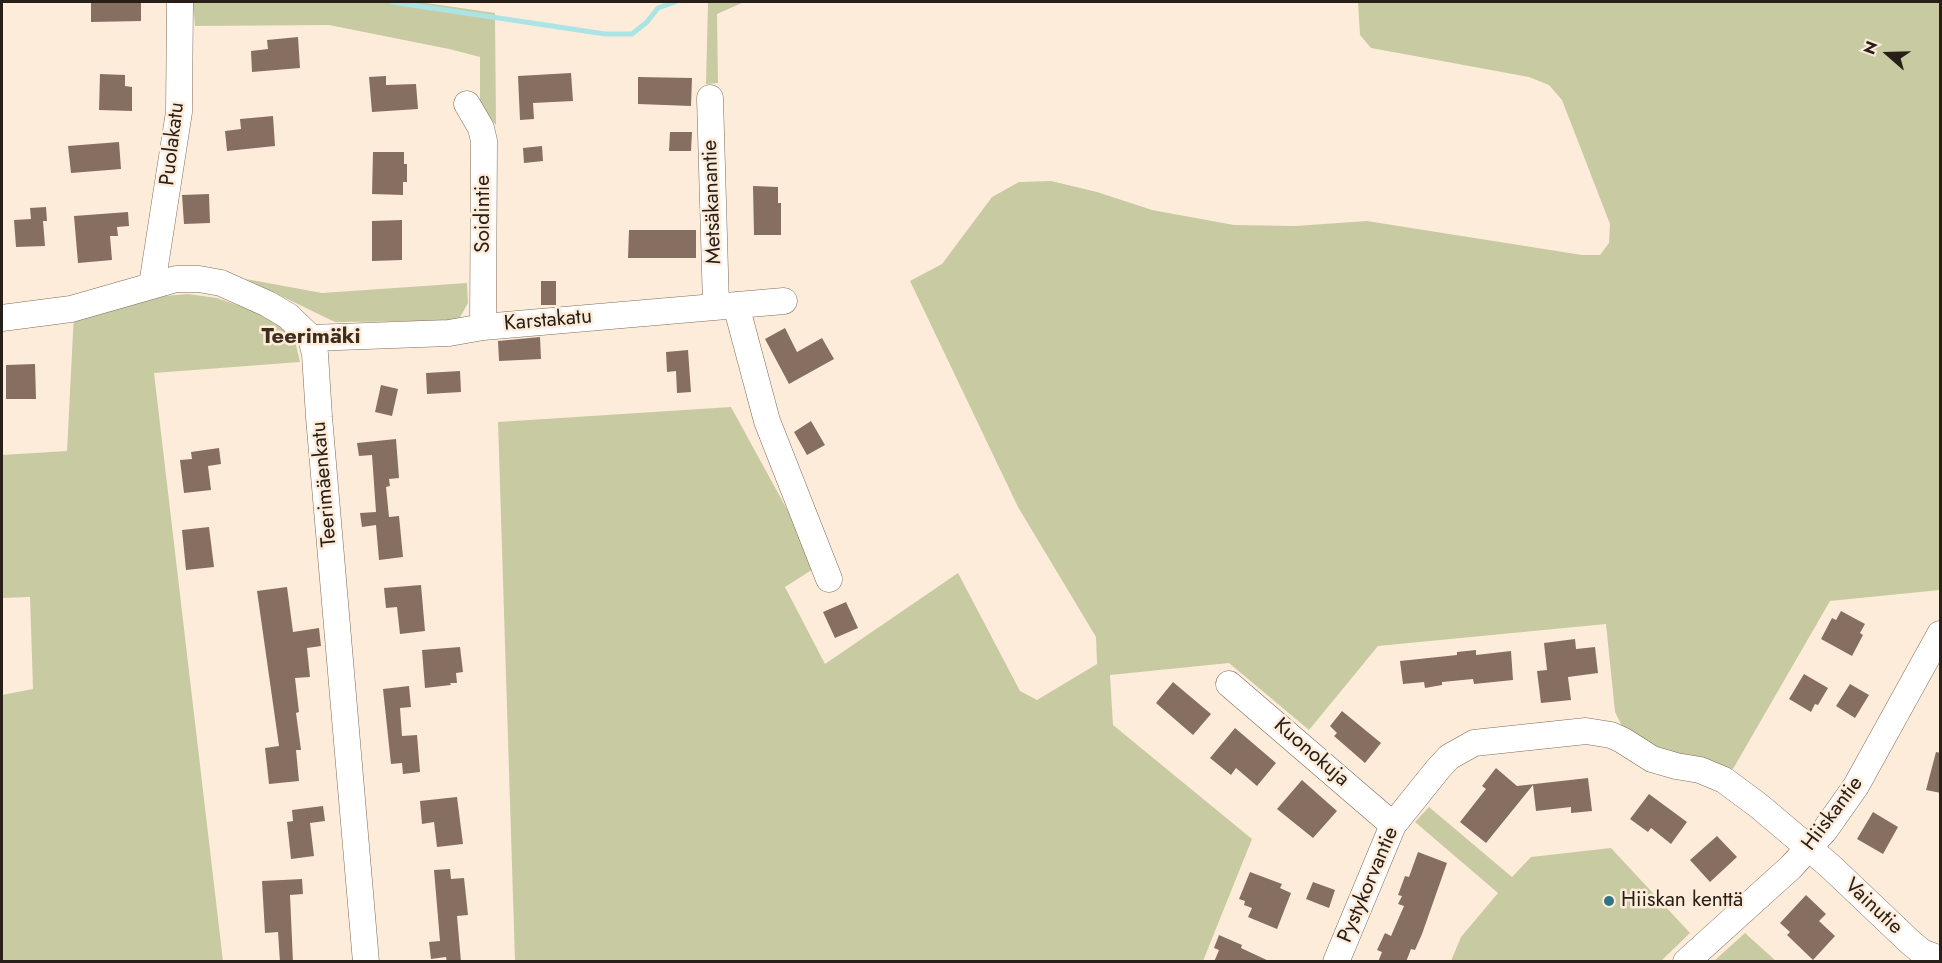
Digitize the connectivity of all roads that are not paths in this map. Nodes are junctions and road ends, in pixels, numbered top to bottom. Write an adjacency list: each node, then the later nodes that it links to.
1 (180, 2): 4 (street, Puolakatu)
2 (710, 98): 6 (street, Metsäkanantie)
3 (467, 104): 8 (street, Soidintie)
4 (152, 285): 7 (street); 9 (street)
5 (784, 301): 6 (street, Karstakatu)
6 (726, 306): 8 (street, Karstakatu); 10 (street, Metsäkanantie)
7 (2, 318)
8 (483, 327): 9 (street, Karstakatu)
9 (311, 339): 16 (street, Teerimäenkatu)
10 (830, 579)
11 (1941, 634): 14 (street, Hiiskantie)
12 (1229, 684): 13 (street, Kuonokuja)
13 (1393, 825): 14 (street, Pystykorvantie); 17 (street, Pystykorvantie)
14 (1809, 849): 15 (street, Vainutie); 18 (street, Hiiskantie)
15 (1941, 959)
16 (366, 962)
17 (1336, 962)
18 (1686, 962)

